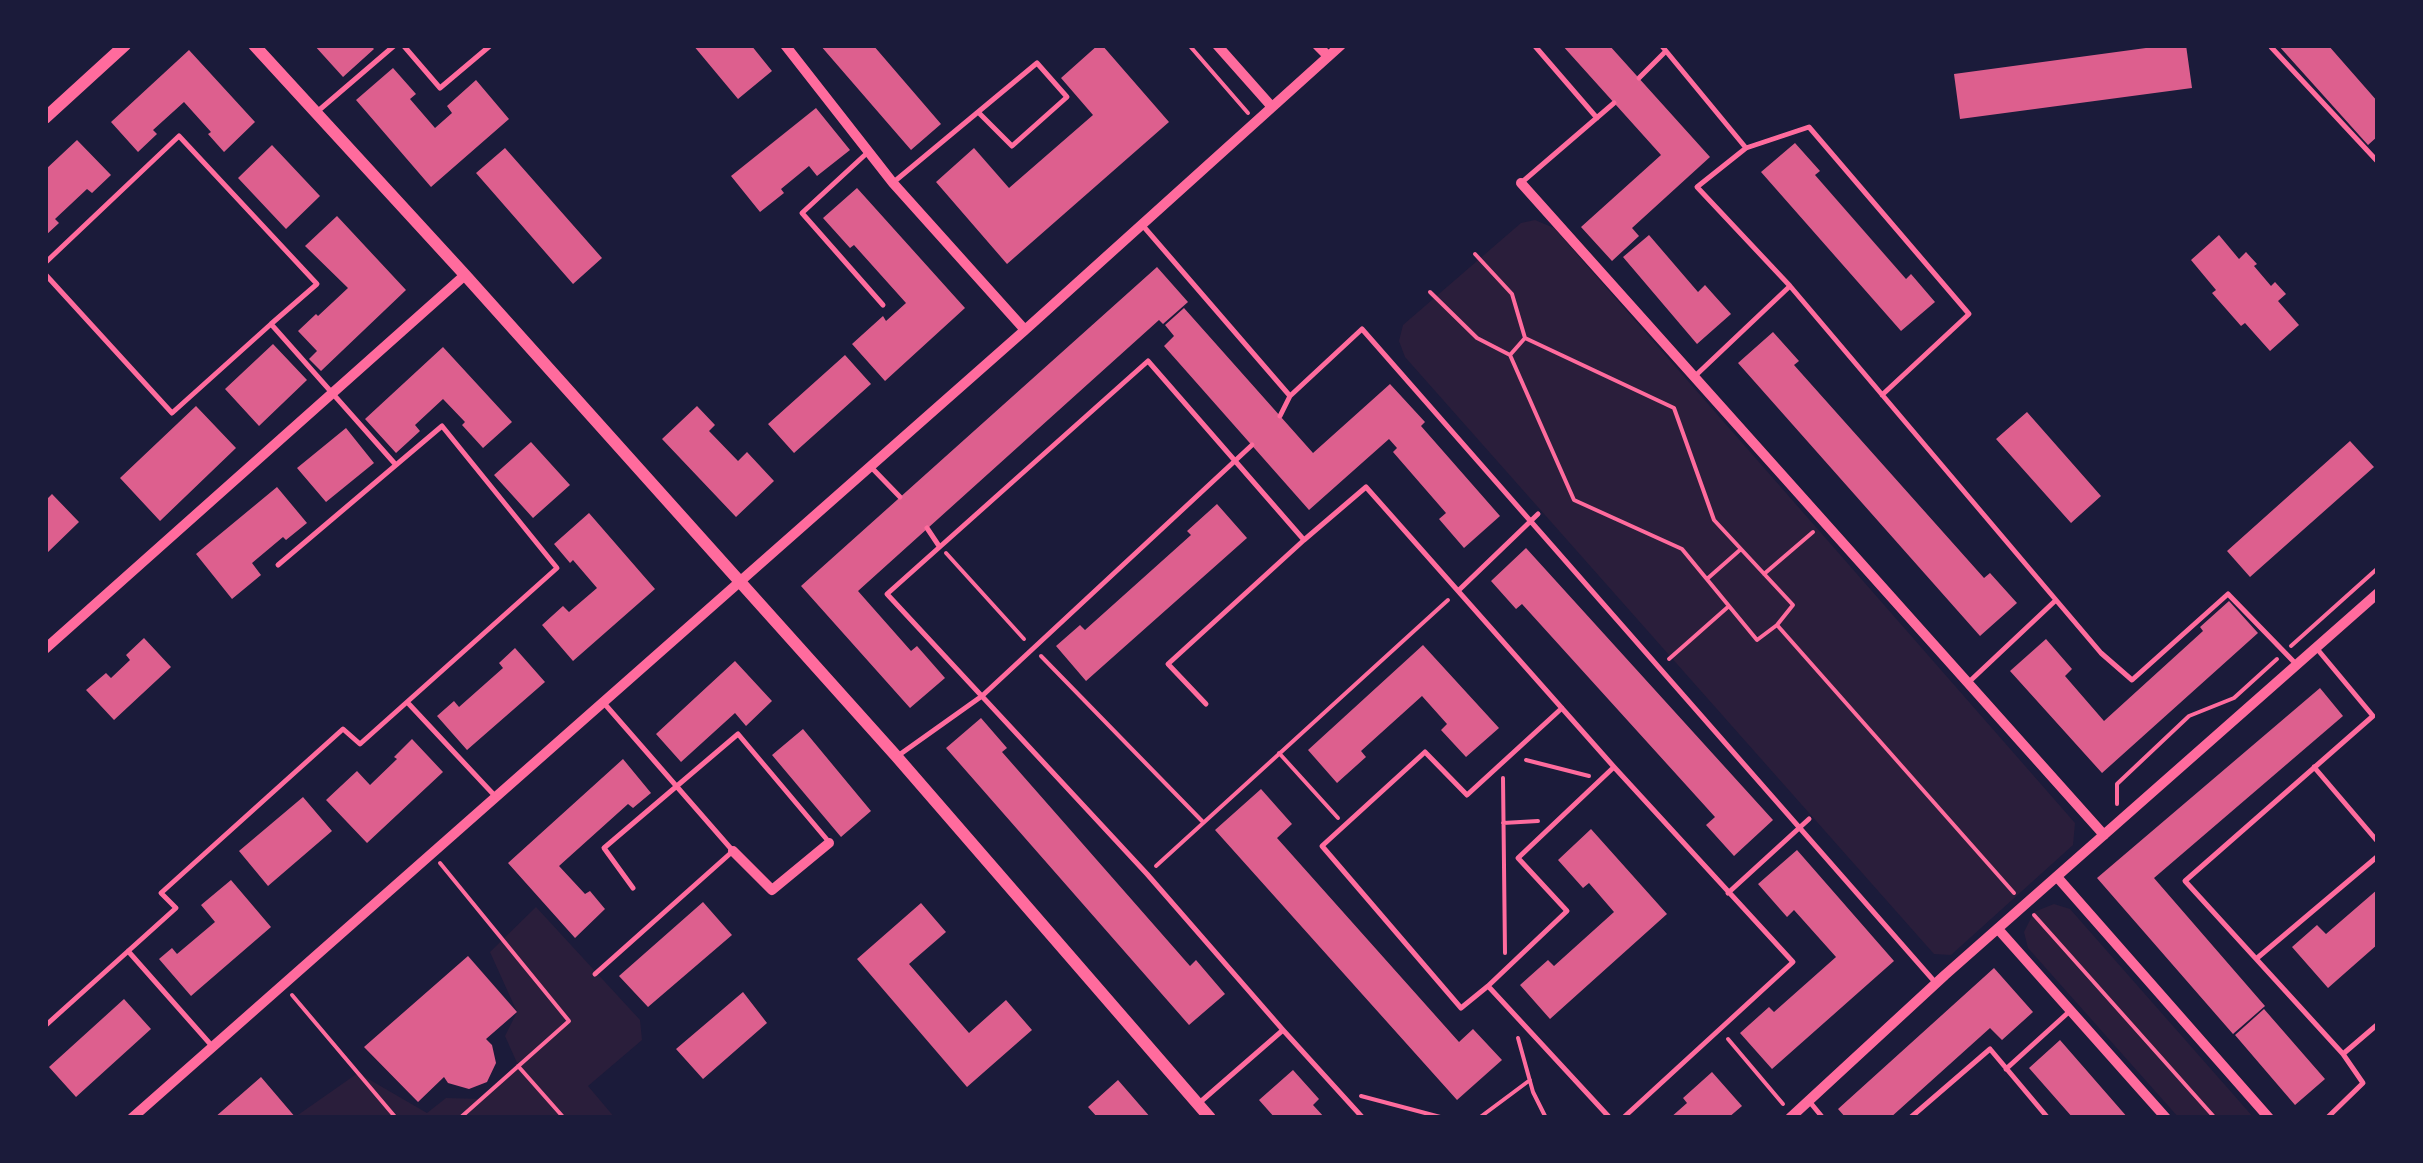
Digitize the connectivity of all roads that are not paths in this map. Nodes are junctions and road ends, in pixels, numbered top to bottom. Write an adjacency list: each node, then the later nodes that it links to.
1 (125, 45): 19 (street)
2 (254, 45): 17 (street)
3 (395, 45): 17 (lane)
4 (404, 45): 5 (lane)
5 (491, 45)
6 (786, 45): 22 (street)
7 (1217, 45): 16 (street)
8 (1318, 45): 13 (street)
9 (1341, 45): 13 (street)
10 (1534, 45): 20 (lane)
11 (2271, 47): 23 (lane)
12 (1664, 48): 14 (lane); 21 (lane)
13 (1328, 56): 16 (street)
14 (1639, 78)
15 (1614, 103): 20 (lane)
16 (1272, 107): 26 (street)
17 (316, 112): 29 (street)
18 (979, 113): 18 (lane); 24 (lane)
19 (45, 118)
20 (1597, 118): 25 (lane)
21 (1746, 148): 30 (lane); 36 (lane)
22 (869, 152): 24 (street); 31 (lane)
23 (2378, 162)
24 (893, 182): 33 (street)
25 (1521, 183): 34 (street)
26 (1142, 224): 33 (street); 37 (lane)
27 (45, 263): 32 (lane)
28 (45, 274): 32 (lane)
29 (465, 275): 35 (street); 50 (street)
30 (1790, 286): 34 (lane); 36 (lane)
31 (883, 305)
32 (272, 324): 35 (lane)
33 (1024, 330): 42 (street)
34 (1694, 377): 57 (street)
35 (333, 393): 41 (lane); 54 (street)
36 (1882, 395): 53 (lane)
37 (1290, 396): 38 (lane); 45 (lane)
38 (1280, 416)
39 (1252, 445): 40 (lane)
40 (1236, 460): 47 (lane); 48 (lane); 58 (lane)
41 (396, 465): 49 (lane); 59 (lane)
42 (870, 466): 43 (lane); 50 (street)
43 (900, 497)
44 (1538, 514): 45 (lane)
45 (1531, 520): 51 (lane); 69 (lane)
46 (927, 528): 48 (lane)
47 (1304, 540): 51 (lane); 61 (lane)
48 (939, 546): 58 (lane)
49 (278, 565)
50 (739, 581): 60 (street); 63 (street)
51 (1459, 590): 62 (lane)
52 (2378, 593): 55 (street)
53 (2056, 600): 56 (lane); 57 (lane)
54 (45, 648)
55 (2316, 648): 56 (street); 64 (lane)
56 (2296, 665): 70 (street)
57 (1968, 683): 70 (street)
58 (982, 696): 63 (lane); 87 (lane)
59 (407, 702): 67 (lane); 79 (lane)
60 (604, 702): 66 (lane); 67 (street)
61 (1206, 704)
62 (1562, 708): 65 (lane); 83 (lane)
63 (897, 756): 92 (street)
64 (2314, 767): 71 (lane); 80 (lane)
65 (1614, 768): 77 (lane); 83 (lane)
66 (678, 786): 72 (lane); 73 (lane); 76 (lane)
67 (495, 796): 88 (street)
68 (1809, 819): 69 (lane)
69 (1800, 827): 77 (lane); 82 (lane)
70 (2104, 835): 75 (street)
71 (2378, 842)
72 (829, 843): 73 (street)
73 (733, 851): 81 (lane)
74 (2378, 856): 80 (lane)
75 (2058, 878): 78 (street); 103 (street)
76 (633, 888)
77 (1728, 893): 98 (lane)
78 (1998, 929): 82 (street); 84 (street)
79 (128, 951): 86 (lane); 88 (lane)
80 (2256, 959): 89 (lane)
81 (595, 974)
82 (1936, 984): 91 (street)
83 (1488, 986): 97 (lane)
84 (2070, 1010): 90 (lane); 102 (street)
85 (2378, 1024): 89 (lane)
86 (45, 1026)
87 (1282, 1030): 92 (lane); 96 (lane)
88 (212, 1046): 94 (street)
89 (2343, 1054): 104 (lane)
90 (2006, 1069): 100 (lane); 101 (lane)
91 (1808, 1101): 93 (street); 99 (lane)
92 (1198, 1105): 95 (street)
93 (1791, 1117)
94 (132, 1118)
95 (1210, 1118)
96 (1363, 1118)
97 (1610, 1118)
98 (1623, 1118)
99 (1823, 1118)
100 (1910, 1118)
101 (2048, 1118)
102 (2166, 1118)
103 (2269, 1118)
104 (2327, 1118)

